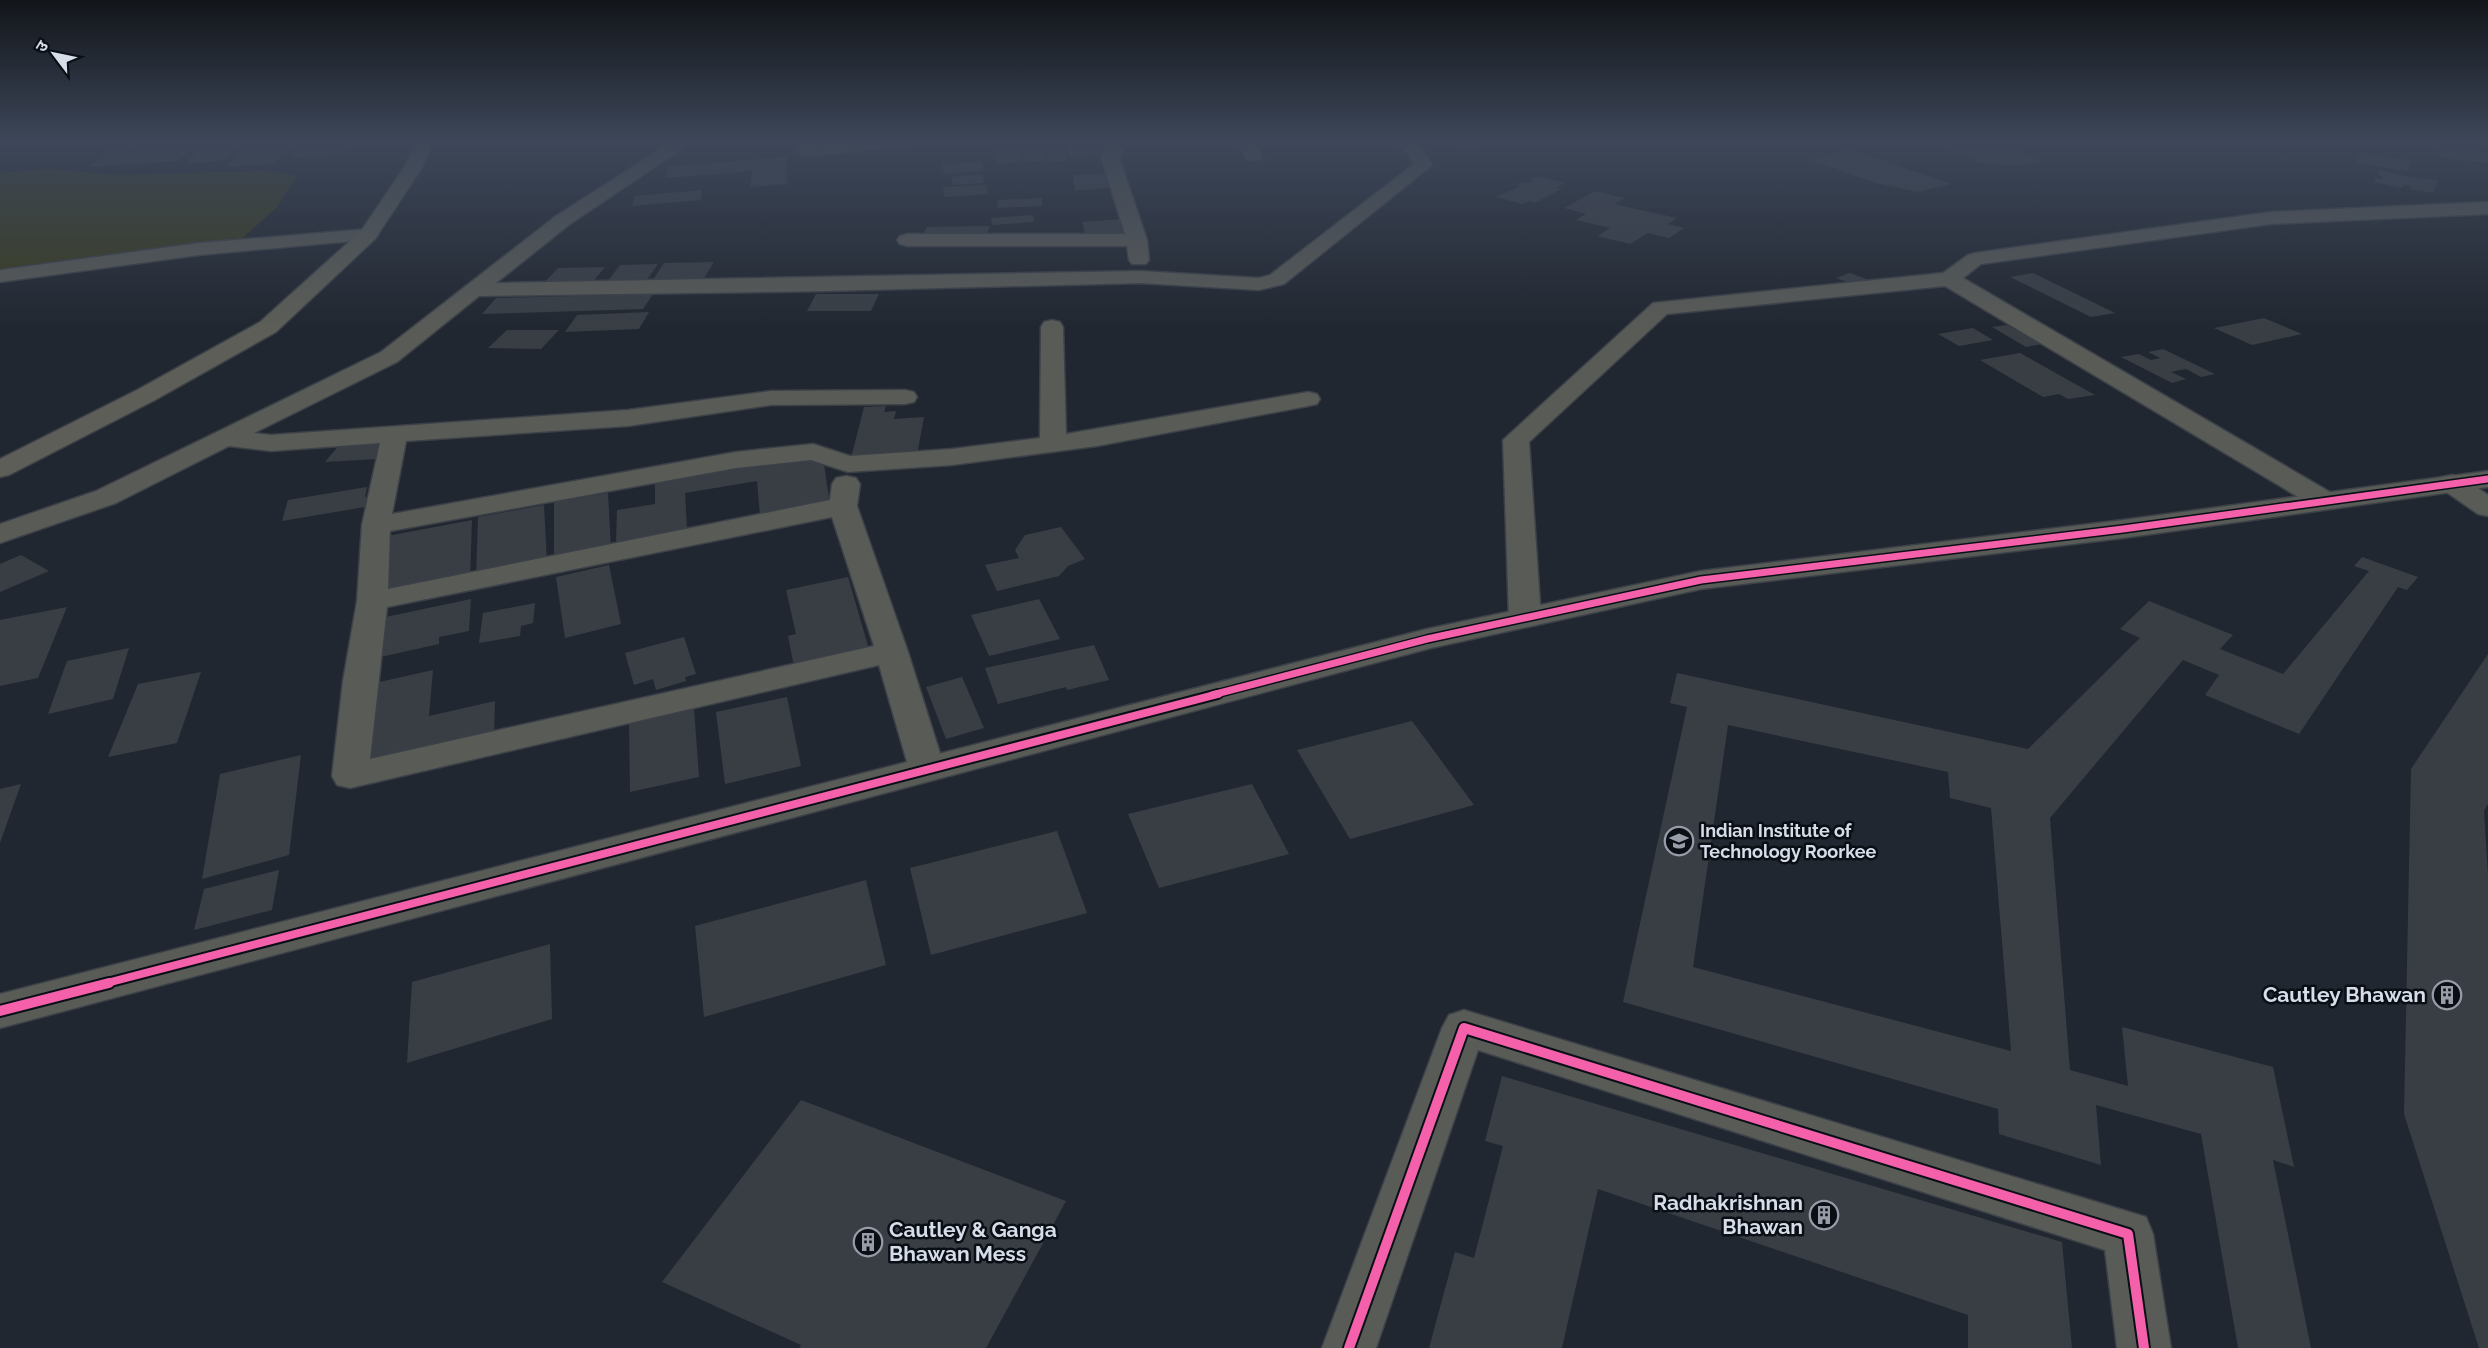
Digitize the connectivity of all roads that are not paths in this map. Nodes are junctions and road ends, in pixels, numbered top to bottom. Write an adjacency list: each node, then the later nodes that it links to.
1 (389, 203): 6 (main road)
2 (589, 203): 12 (street)
3 (1124, 203): 8 (street)
4 (1376, 203): 10 (street)
5 (2488, 208): 11 (street)
6 (368, 235): 9 (street); 20 (main road)
7 (907, 240): 8 (street)
8 (1137, 240): 10 (street)
9 (0, 276)
10 (1140, 277): 12 (street)
11 (1949, 279): 23 (street); 29 (street)
12 (474, 290): 17 (street)
13 (1052, 327): 18 (street)
14 (905, 397): 16 (street)
15 (1308, 399): 18 (street)
16 (395, 434): 17 (street); 26 (street)
17 (225, 438): 27 (street)
18 (1053, 444): 19 (street)
19 (848, 465): 24 (street); 26 (street)
20 (0, 470)
21 (2488, 479): 22 (street)
22 (2452, 483): 23 (street); 25 (street)
23 (2325, 501): 29 (street)
24 (843, 506): 28 (street); 30 (street)
25 (2488, 508)
26 (376, 525): 28 (street)
27 (0, 534)
28 (372, 601): 30 (street)
29 (1525, 618): 31 (street)
30 (892, 652): 31 (street)
31 (927, 769): 32 (street)
32 (0, 1011)
33 (1349, 1348): 34 (street)
34 (2144, 1348)

